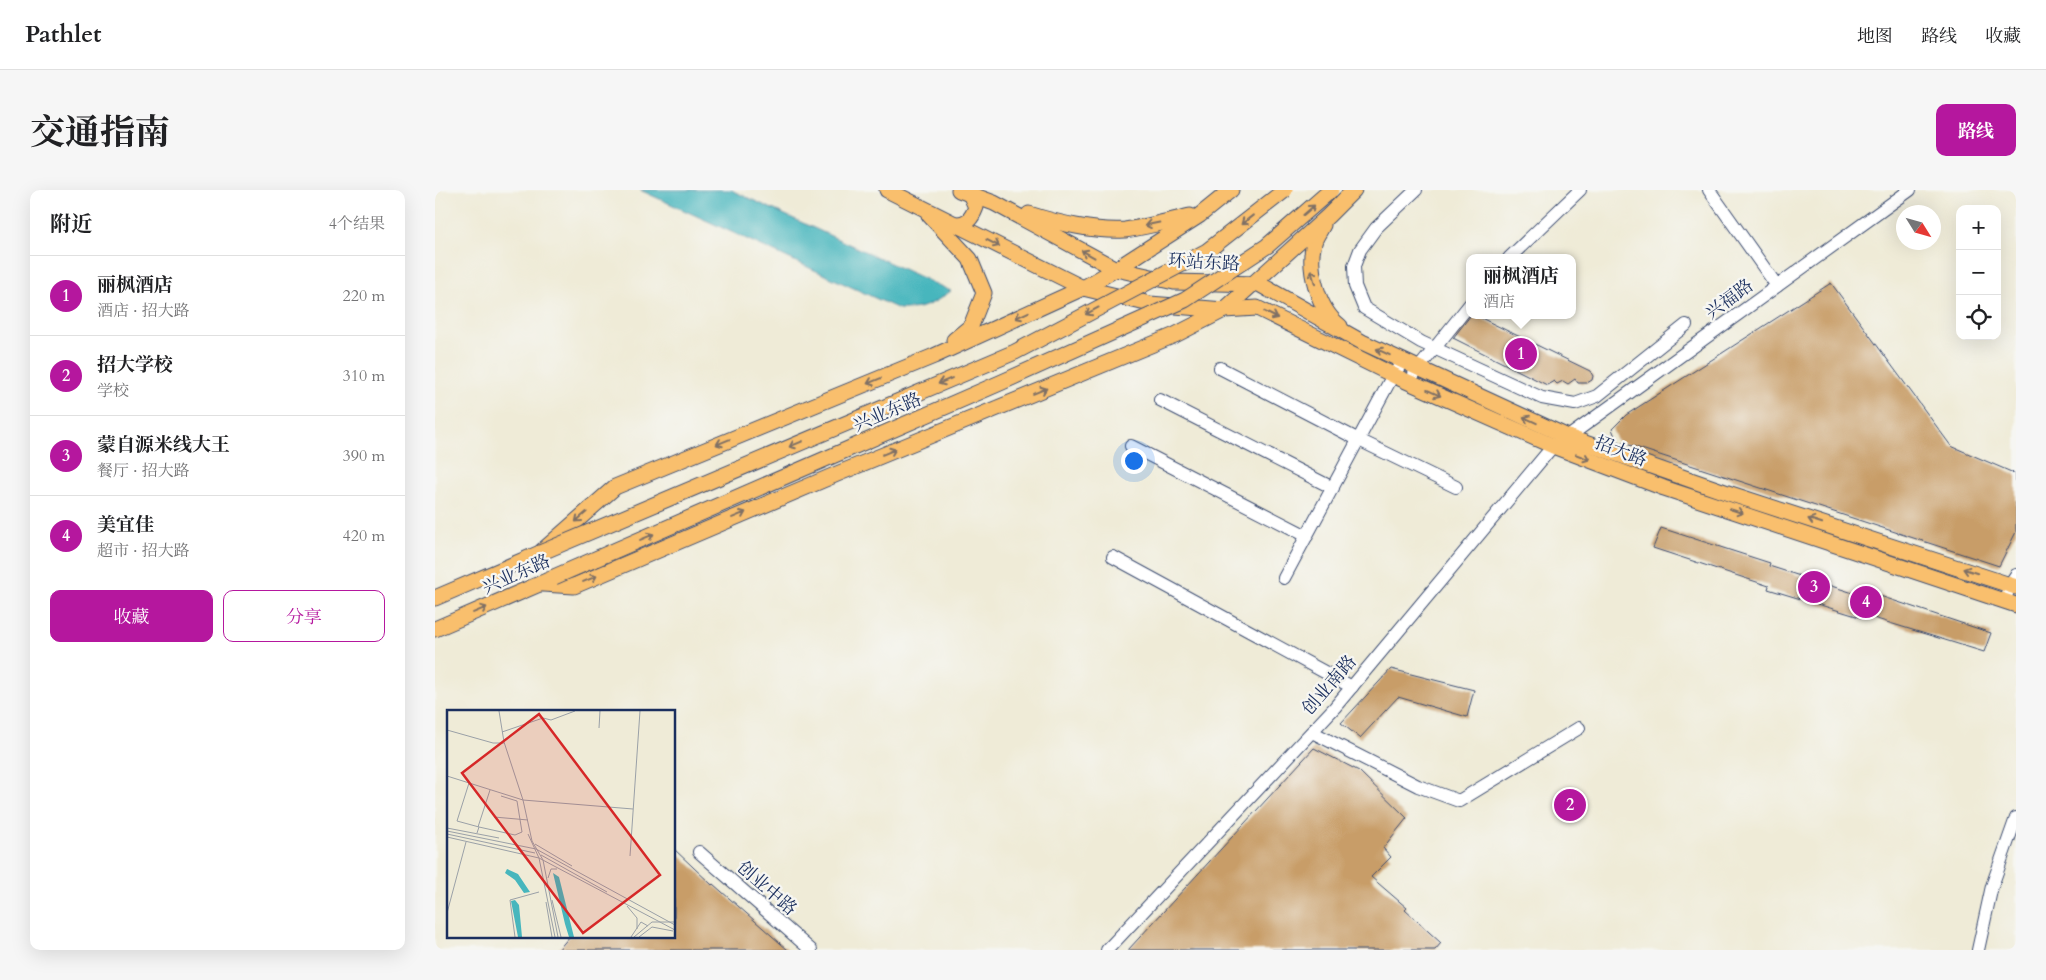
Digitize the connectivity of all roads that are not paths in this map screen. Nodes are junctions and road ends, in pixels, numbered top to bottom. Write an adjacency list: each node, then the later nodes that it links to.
1 (887, 190): 12 (main road)
2 (1231, 190): 13 (main road, 兴业东路)
3 (1285, 190): 40 (main road, one-way to 40, bridge)
4 (1331, 190): 43 (main road, 兴业东路, one-way to 4, bridge)
5 (1354, 190): 14 (main road)
6 (1416, 190): 25 (street)
7 (1580, 190): 16 (street)
8 (1709, 190): 19 (street)
9 (1911, 190): 19 (street, 兴福路)
10 (965, 192): 11 (main road, 环站东路); 15 (main road)
11 (994, 202): 13 (main road, one-way to 11); 17 (main road, 环站东路, one-way to 11)
12 (921, 206): 15 (main road); 26 (main road)
13 (1200, 215): 17 (main road, 兴业东路)
14 (1328, 216): 18 (main road); 24 (main road, one-way to 14)
15 (955, 224): 20 (main road, one-way to 20)
16 (1513, 254)
17 (1116, 269): 18 (main road, 环站东路); 20 (main road, 兴业东路)
18 (1254, 283): 22 (main road); 24 (main road, 环站东路)
19 (1777, 286): 33 (street, 兴福路)
20 (1083, 288): 22 (main road); 26 (main road, 兴业东路, one-way to 26)
21 (1466, 309): 25 (street)
22 (1224, 310): 30 (main road, 招大路, one-way to 30); 43 (main road, one-way to 22)
23 (1686, 325): 25 (street)
24 (1361, 342): 27 (main road, 招大路, one-way to 24)
25 (1434, 348): 29 (street)
26 (934, 356): 40 (main road, 兴业东路, one-way to 40)
27 (1404, 362): 29 (main road, 招大路); 30 (street)
28 (1220, 368): 34 (street)
29 (1418, 368): 31 (street); 33 (main road, 招大路, one-way to 29)
30 (1393, 375): 31 (main road, 招大路); 34 (street)
31 (1408, 382): 36 (main road, 招大路, one-way to 36)
32 (1161, 400): 38 (street)
33 (1568, 437): 36 (street, 创业南路); 44 (main road, 招大路, one-way to 33)
34 (1359, 440): 37 (street); 38 (street)
35 (1131, 446): 39 (street)
36 (1553, 446): 46 (main road, 招大路, one-way to 46); 48 (street, 创业南路)
37 (1456, 487)
38 (1333, 488): 39 (street)
39 (1307, 536): 42 (street)
40 (541, 552): 45 (main road, 兴业东路)
41 (1113, 557): 48 (street)
42 (1284, 578)
43 (549, 580): 47 (main road, 兴业东路, one-way to 43)
44 (2014, 582): 46 (street)
45 (438, 596)
46 (2010, 602)
47 (435, 629)
48 (1352, 687): 50 (street, 创业南路)
49 (1579, 728): 50 (street)
50 (1312, 732): 54 (street, 创业南路)
51 (2016, 818): 55 (street)
52 (699, 852): 53 (street, 创业中路)
53 (811, 950)
54 (1107, 950)
55 (1978, 950)

